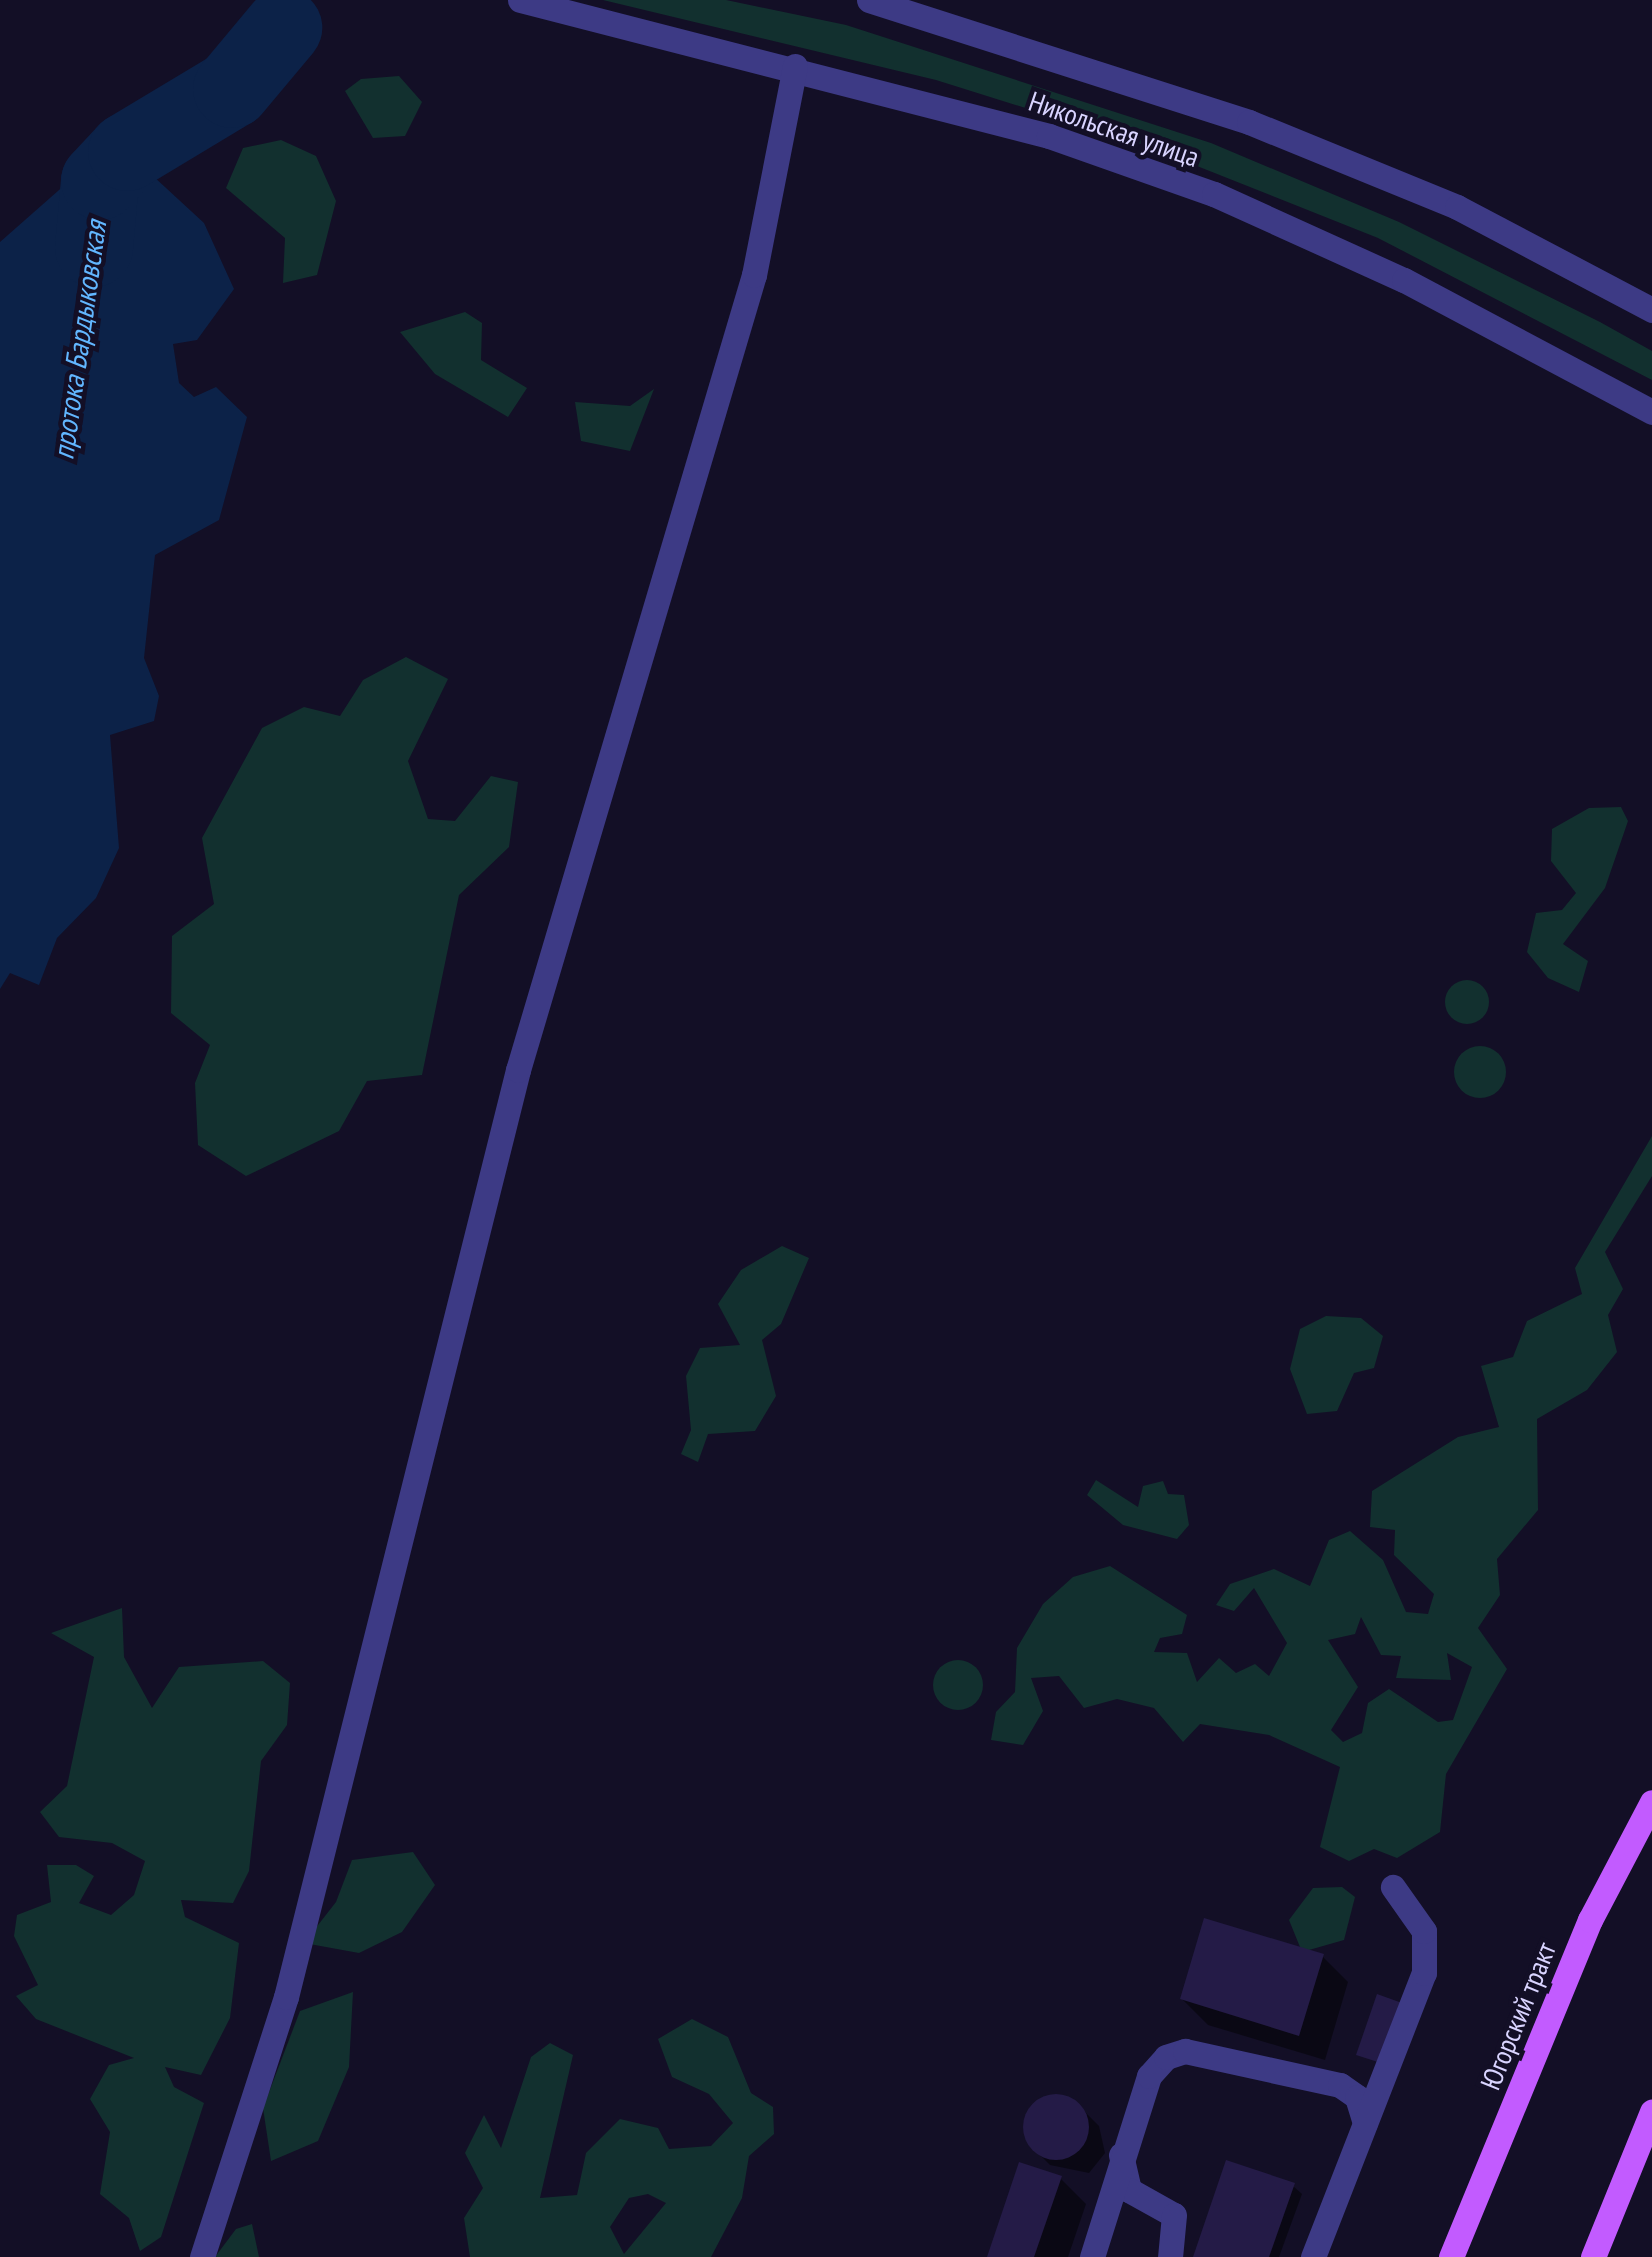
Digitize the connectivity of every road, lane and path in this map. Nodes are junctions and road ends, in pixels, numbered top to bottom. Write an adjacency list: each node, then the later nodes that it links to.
1 (520, 0): 3 (street, Никольская улица)
2 (869, 0): 4 (street, Никольская улица)
3 (795, 66): 5 (street, Никольская улица); 11 (street)
4 (1652, 310)
5 (1652, 412)
6 (1652, 1802): 15 (main road, Югорский тракт)
7 (1393, 1887): 9 (street)
8 (1652, 2112): 16 (main road)
9 (1366, 2123): 10 (street); 14 (street)
10 (1120, 2156): 12 (street); 13 (street)
11 (202, 2257)
12 (1092, 2257)
13 (1170, 2257)
14 (1313, 2257)
15 (1451, 2257)
16 (1592, 2257)

